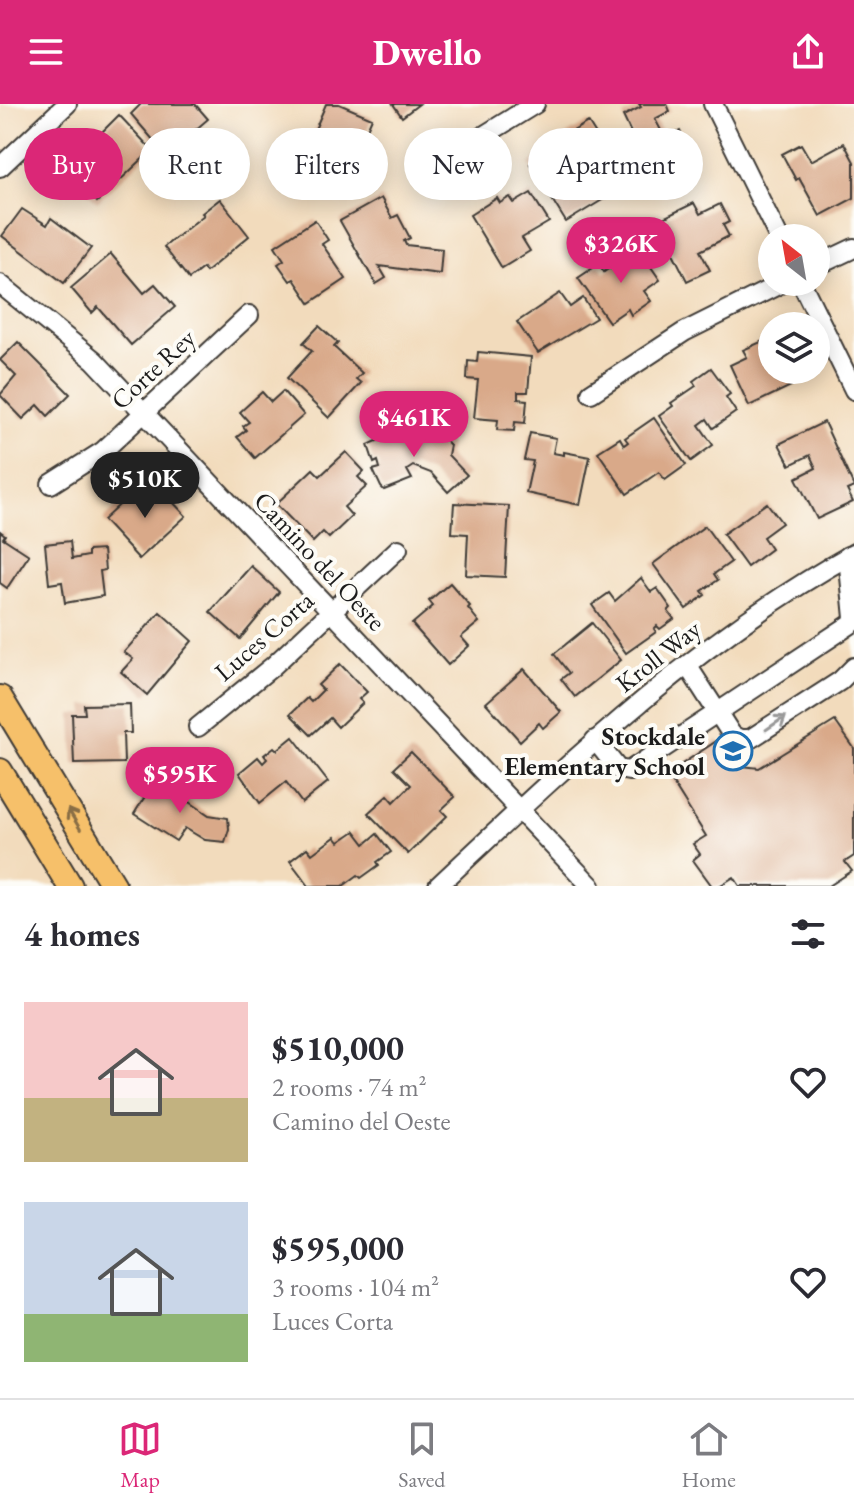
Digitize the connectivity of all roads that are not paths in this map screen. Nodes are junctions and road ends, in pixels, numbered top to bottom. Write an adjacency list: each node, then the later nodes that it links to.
1 (67, 104): 5 (street)
2 (535, 104): 4 (street)
3 (713, 104): 6 (street)
4 (496, 128)
5 (0, 167)
6 (772, 224)
7 (854, 248): 8 (street)
8 (830, 259)
9 (0, 284): 15 (street, Camino del Oeste)
10 (758, 295): 14 (street)
11 (808, 296): 13 (street)
12 (249, 315): 15 (street, Corte Rey)
13 (854, 390)
14 (591, 393)
15 (144, 413): 16 (street, Corte Rey); 19 (street, Camino del Oeste)
16 (51, 484)
17 (398, 549): 19 (street, Luces Corta)
18 (851, 554): 20 (street); 21 (street, Kroll Way)
19 (332, 612): 25 (street, Luces Corta); 28 (street, Camino del Oeste)
20 (854, 620): 24 (street)
21 (687, 665): 24 (street); 26 (street, Kroll Way)
22 (854, 667): 24 (street, one-way to 22)
23 (0, 698): 30 (main road, one-way to 23)
24 (717, 711): 26 (street)
25 (198, 727)
26 (595, 740): 28 (street, Kroll Way)
27 (0, 771): 29 (main road)
28 (519, 810): 31 (street, Kroll Way); 32 (street, Camino del Oeste)
29 (70, 886)
30 (114, 886)
31 (438, 886)
32 (591, 886)

